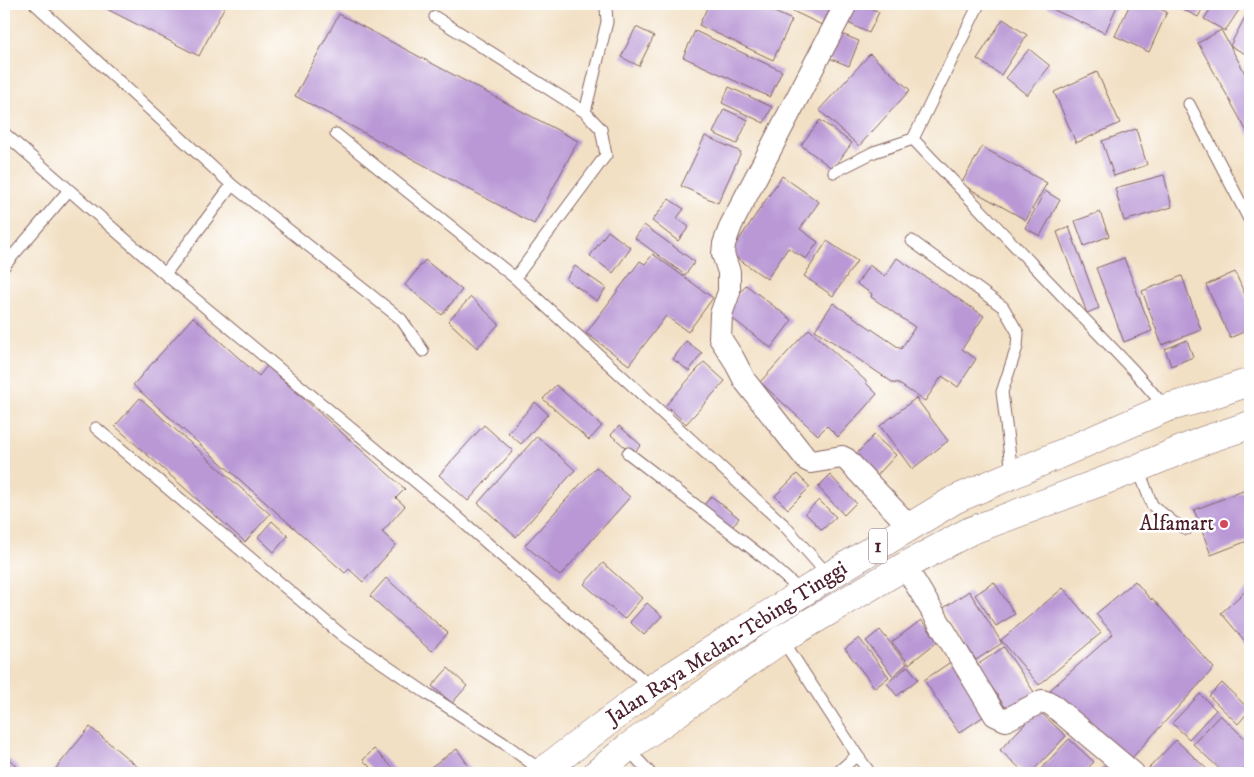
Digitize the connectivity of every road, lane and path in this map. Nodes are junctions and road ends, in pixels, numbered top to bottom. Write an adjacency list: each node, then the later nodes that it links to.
1 (35, 4): 12 (lane)
2 (604, 4): 7 (lane)
3 (846, 4): 27 (street)
4 (979, 4): 10 (lane)
5 (435, 17): 7 (lane)
6 (1189, 104): 14 (lane)
7 (585, 112): 18 (lane)
8 (4, 133): 13 (lane)
9 (336, 134): 18 (lane)
10 (913, 140): 11 (lane); 21 (lane)
11 (834, 172)
12 (232, 185): 17 (lane); 19 (lane)
13 (68, 190): 16 (lane); 17 (lane)
14 (1250, 221)
15 (912, 242): 26 (lane)
16 (4, 266)
17 (166, 274): 33 (lane)
18 (515, 278): 30 (lane)
19 (423, 351)
20 (1250, 382): 21 (highway, Jalan Raya Medan-Tebing Tinggi / 1)
21 (1166, 408): 26 (highway, Jalan Raya Medan-Tebing Tinggi / 1)
22 (1250, 424): 25 (highway, Jalan Raya Medan-Tebing Tinggi / 1)
23 (96, 428): 36 (lane)
24 (628, 453): 31 (lane)
25 (1138, 468): 28 (lane); 29 (highway, Jalan Raya Medan-Tebing Tinggi / 1)
26 (1012, 473): 27 (highway, Jalan Raya Medan-Tebing Tinggi / 1)
27 (910, 527): 30 (highway, Jalan Raya Medan-Tebing Tinggi / 1)
28 (1187, 530)
29 (905, 566): 32 (highway, Jalan Raya Medan-Tebing Tinggi / 1); 41 (street)
30 (829, 576): 31 (highway, Jalan Raya Medan-Tebing Tinggi / 1)
31 (803, 593): 33 (highway, Jalan Raya Medan-Tebing Tinggi / 1)
32 (782, 639): 34 (highway, Jalan Raya Medan-Tebing Tinggi / 1); 35 (lane)
33 (652, 688): 36 (highway, Jalan Raya Medan-Tebing Tinggi / 1)
34 (627, 748): 37 (highway, Jalan Raya Medan-Tebing Tinggi / 1); 38 (lane)
35 (857, 755): 39 (lane); 40 (lane)
36 (541, 772)
37 (597, 773)
38 (650, 773)
39 (837, 773)
40 (870, 773)
41 (1133, 773)

